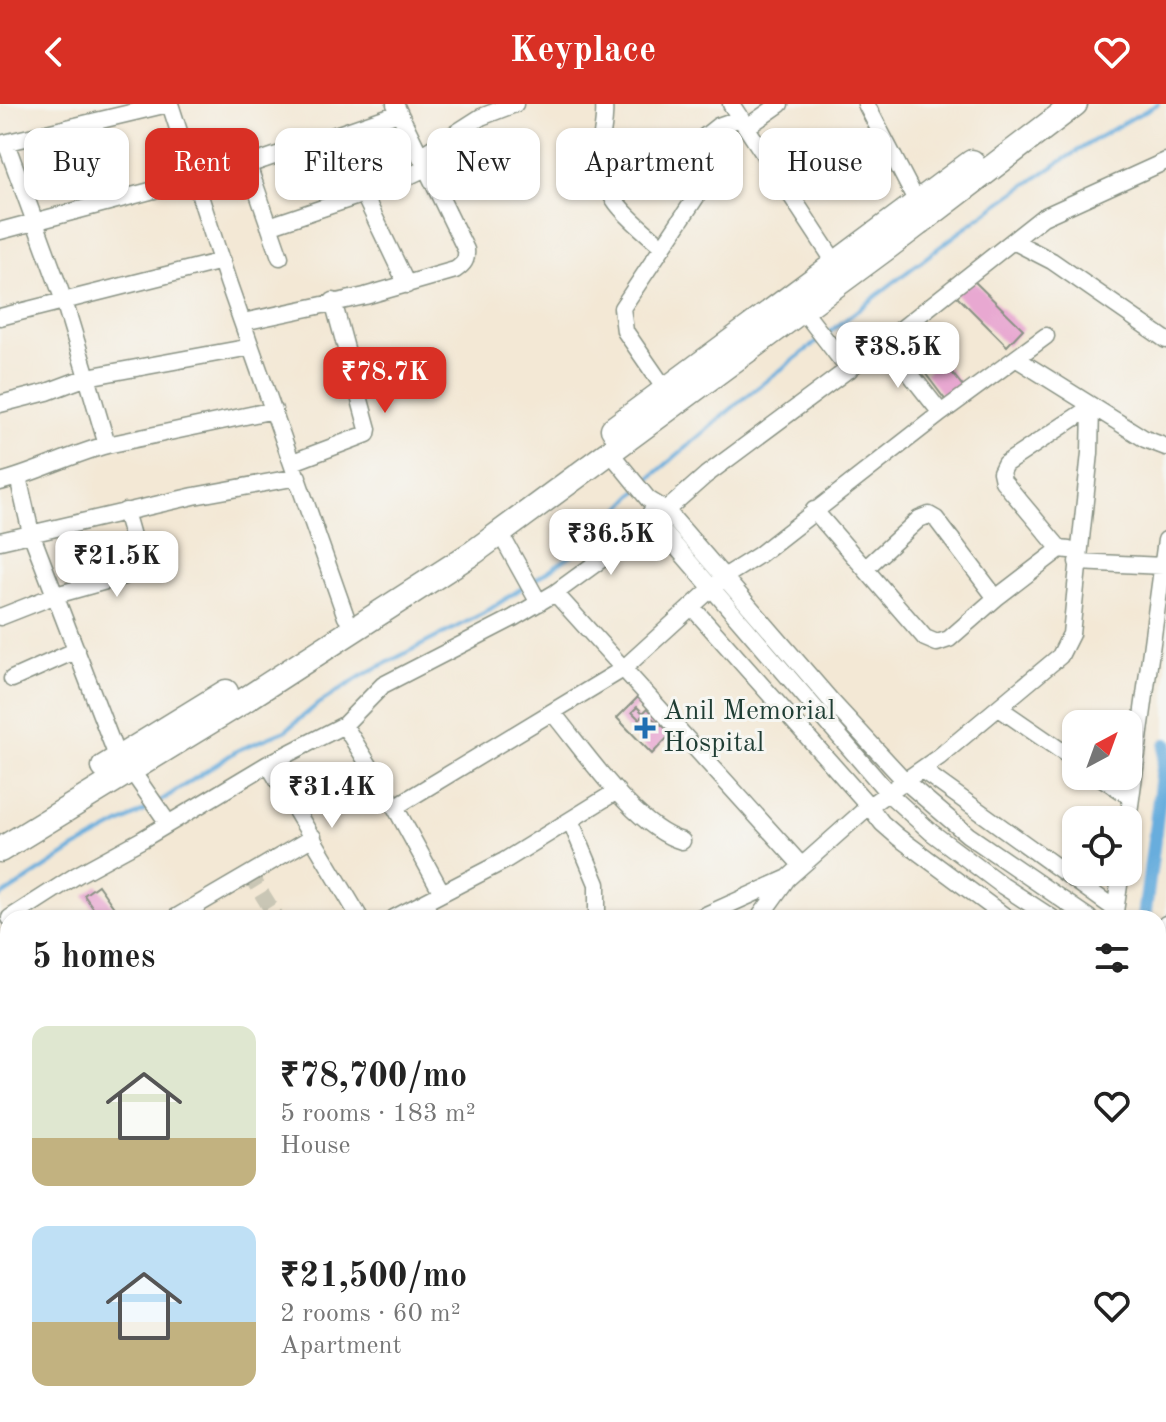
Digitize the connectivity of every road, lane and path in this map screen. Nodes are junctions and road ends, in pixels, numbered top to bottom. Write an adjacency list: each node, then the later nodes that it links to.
1 (169, 104): 12 (street); 13 (street)
2 (515, 104): 9 (street)
3 (604, 104): 28 (street)
4 (731, 104): 11 (street)
5 (780, 104): 11 (street)
6 (866, 104): 23 (street)
7 (1049, 104): 23 (highway)
8 (1075, 104): 37 (highway)
9 (493, 107): 16 (street)
10 (397, 109): 14 (street); 16 (street)
11 (744, 123): 28 (street); 31 (street)
12 (177, 128)
13 (3, 144): 24 (street)
14 (259, 161)
15 (1166, 161): 27 (street)
16 (423, 162): 17 (street); 32 (street)
17 (411, 169)
18 (145, 193): 24 (street)
19 (259, 197): 25 (street)
20 (201, 200): 30 (street)
21 (349, 200): 25 (street)
22 (366, 200): 32 (street)
23 (917, 202): 31 (highway)
24 (35, 223): 26 (street); 33 (street)
25 (269, 226): 29 (street)
26 (0, 231)
27 (1013, 241): 39 (street); 40 (street)
28 (663, 247): 45 (street)
29 (280, 257)
30 (222, 261): 33 (street); 36 (street)
31 (836, 264): 45 (highway)
32 (407, 285): 34 (street)
33 (64, 301): 35 (street); 44 (street)
34 (333, 301): 36 (street); 53 (street)
35 (0, 317)
36 (243, 322): 41 (street)
37 (814, 325): 43 (street); 52 (highway)
38 (1046, 336): 42 (street)
39 (1166, 340)
40 (885, 342): 43 (street); 49 (street)
41 (251, 347): 44 (street); 48 (street)
42 (1017, 359): 47 (street); 49 (street)
43 (849, 370): 58 (street)
44 (87, 377): 46 (street); 50 (street)
45 (665, 389): 75 (highway)
46 (0, 404)
47 (1091, 407): 51 (street); 63 (street); 64 (street)
48 (274, 410): 50 (street); 53 (street)
49 (941, 413): 56 (street)
50 (107, 445): 54 (street)
51 (1166, 447)
52 (616, 460): 58 (street); 60 (highway)
53 (295, 469): 57 (street); 75 (street)
54 (18, 477): 55 (street); 59 (street)
55 (0, 482)
56 (814, 510): 66 (street); 67 (street)
57 (125, 511): 59 (street); 70 (street)
58 (660, 515): 67 (street); 68 (street); 69 (street)
59 (31, 533): 62 (street); 70 (street)
60 (500, 533): 72 (street); 83 (highway)
61 (1166, 540): 65 (street)
62 (0, 541)
63 (1060, 549): 64 (street); 71 (street)
64 (1078, 557): 65 (street); 79 (street)
65 (1163, 566): 90 (street)
66 (866, 568): 71 (street); 71 (street)
67 (724, 577): 68 (street); 86 (street)
68 (711, 590): 73 (street); 89 (street)
69 (555, 593): 72 (street); 77 (street)
70 (56, 595): 74 (street); 76 (street)
71 (996, 598)
72 (539, 603): 81 (street)
73 (692, 607): 77 (street); 91 (street)
74 (0, 617)
75 (346, 617): 83 (highway)
76 (77, 650): 78 (street); 83 (street)
77 (623, 669): 80 (street); 100 (street)
78 (12, 679)
79 (999, 708): 82 (street); 85 (street)
80 (552, 712): 88 (street); 93 (street)
81 (344, 725): 84 (street); 93 (street)
82 (1062, 751)
83 (124, 764): 95 (street); 96 (highway); 99 (highway)
84 (268, 764): 95 (street); 97 (street)
85 (922, 770): 86 (street); 116 (street)
86 (906, 782): 89 (street); 104 (street)
87 (1120, 790): 90 (street)
88 (617, 791): 94 (street); 98 (street)
89 (889, 794): 91 (street); 113 (street)
90 (1131, 797): 92 (street)
91 (869, 806): 100 (street); 112 (street)
92 (1130, 806)
93 (395, 807): 103 (street)
94 (571, 822): 103 (street); 109 (street)
95 (168, 823): 105 (street)
96 (0, 832)
97 (313, 837): 106 (street); 107 (street)
98 (682, 841)
99 (0, 850)
100 (801, 865): 101 (street)
101 (787, 879): 110 (street); 111 (street)
102 (1119, 886): 117 (street)
103 (442, 893): 108 (street)
104 (1057, 896): 114 (street); 115 (street)
105 (23, 910)
106 (189, 910)
107 (355, 910)
108 (428, 910)
109 (597, 910)
110 (717, 910)
111 (765, 910)
112 (996, 910)
113 (1028, 910)
114 (1038, 910)
115 (1077, 910)
116 (1110, 910)
117 (1116, 910)
118 (1166, 924): 119 (street)
119 (1166, 932)

